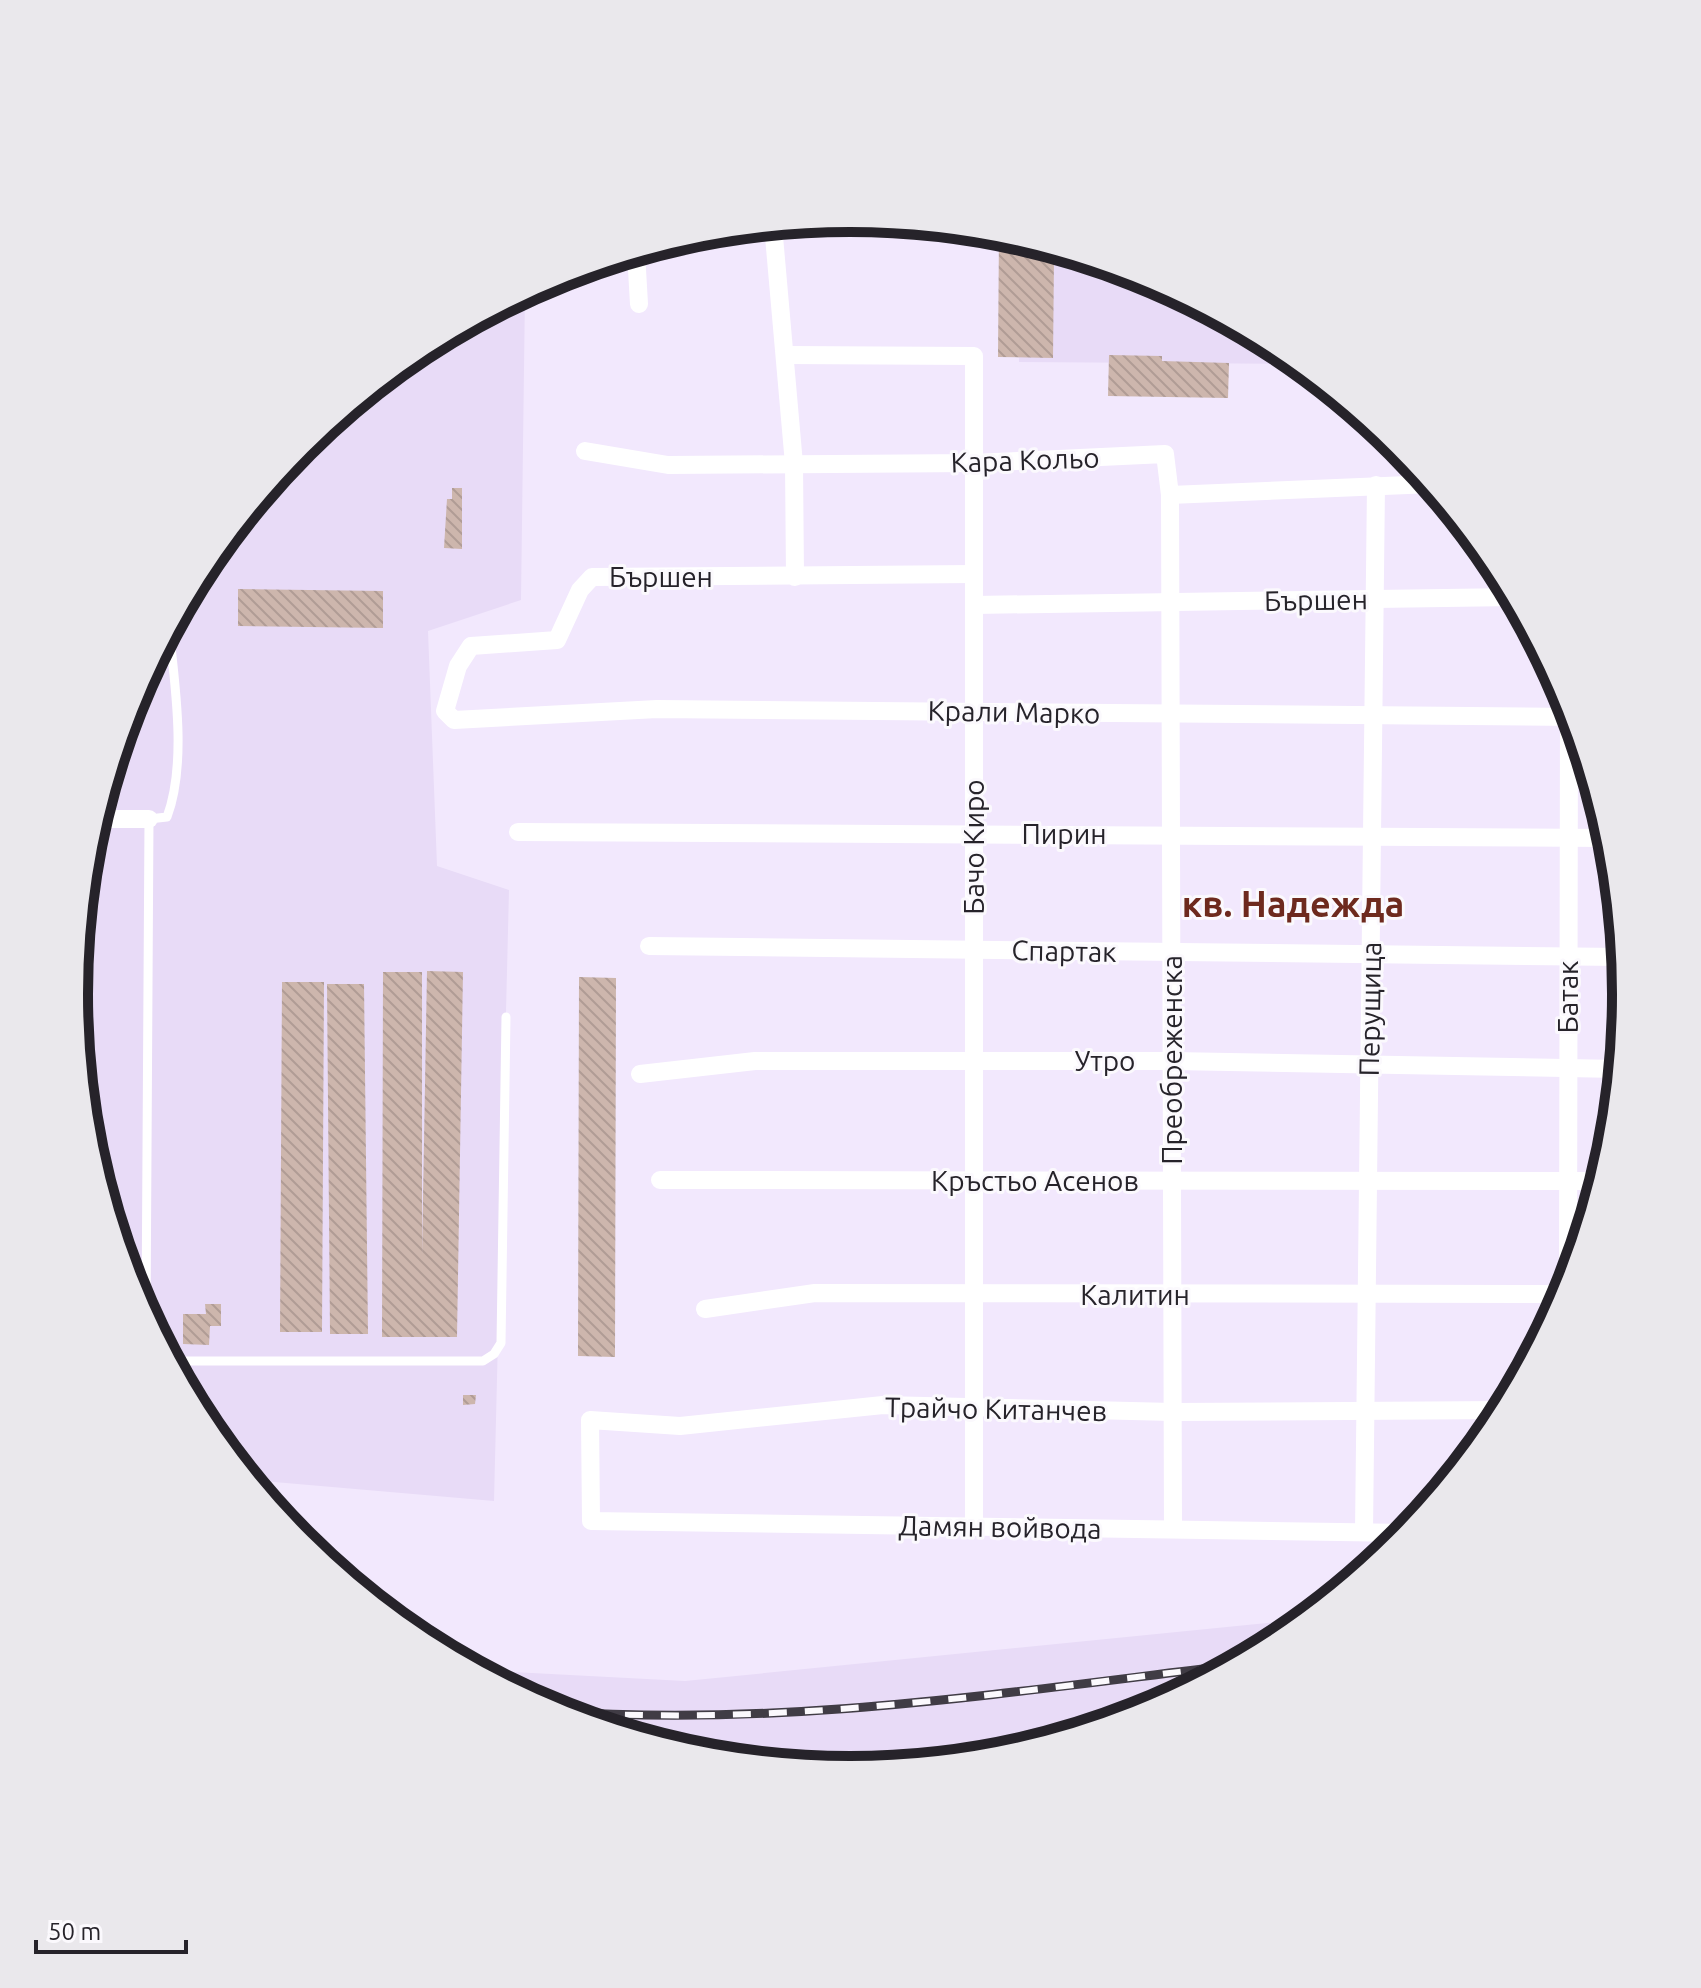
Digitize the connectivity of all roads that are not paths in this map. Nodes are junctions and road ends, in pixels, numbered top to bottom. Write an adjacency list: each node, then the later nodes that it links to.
1 (774, 236): 4 (street)
2 (637, 262): 3 (street)
3 (639, 304)
4 (786, 355): 6 (street, Бачо Киро); 7 (street)
5 (585, 451): 7 (street, Кара Кольо)
6 (974, 463): 7 (street, Кара Кольо); 10 (street, Кара Кольо); 11 (street, Бачо Киро)
7 (794, 464): 12 (street)
8 (1418, 484): 9 (street)
9 (1376, 485): 10 (street); 14 (street, Перущица)
10 (1170, 495): 15 (street, Преобреженска)
11 (974, 574): 12 (street, Бършен); 16 (street, Бачо Киро)
12 (795, 577): 22 (street, Бършен)
13 (1501, 597): 14 (street, Бършен)
14 (1375, 599): 15 (street, Бършен); 21 (street, Перущица)
15 (1171, 602): 16 (street, Бършен); 20 (street, Преобреженска)
16 (974, 605): 18 (street, Бачо Киро)
17 (171, 649): 25 (lane)
18 (974, 712): 20 (street, Крали Марко); 22 (street, Крали Марко); 27 (street, Бачо Киро)
19 (1559, 712): 21 (street, Крали Марко)
20 (1171, 713): 21 (street, Крали Марко); 28 (street, Преобреженска)
21 (1373, 715): 29 (street, Перущица)
22 (454, 720)
23 (1571, 743): 30 (street, Батак)
24 (109, 819): 25 (street)
25 (149, 819): 52 (lane)
26 (518, 832): 27 (street, Пирин)
27 (974, 833): 28 (street, Пирин); 33 (street, Бачо Киро)
28 (1171, 835): 29 (street, Пирин); 34 (street, Преобреженска)
29 (1372, 836): 30 (street, Пирин); 35 (street, Перущица)
30 (1569, 838): 31 (street, Пирин); 36 (street, Батак)
31 (1596, 838)
32 (649, 946): 33 (street, Спартак)
33 (974, 950): 34 (street, Спартак); 39 (street, Бачо Киро)
34 (1172, 952): 35 (street, Спартак); 40 (street, Преобреженска)
35 (1371, 955): 36 (street, Спартак); 41 (street, Перущица)
36 (1569, 957): 37 (street, Спартак); 42 (street, Батак)
37 (1612, 957)
38 (506, 1017): 58 (lane)
39 (974, 1060): 40 (street, Утро); 44 (street, Утро); 46 (street, Бачо Киро)
40 (1172, 1061): 41 (street, Утро); 47 (street, Преобреженска)
41 (1369, 1065): 42 (street, Утро); 48 (street, Перущица)
42 (1568, 1068): 43 (street, Утро); 49 (street, Батак)
43 (1609, 1069)
44 (640, 1074)
45 (660, 1180): 46 (street, Кръстьо Асенов)
46 (974, 1181): 47 (street, Кръстьо Асенов); 54 (street, Бачо Киро)
47 (1173, 1181): 48 (street, Кръстьо Асенов); 55 (street, Преобреженска)
48 (1368, 1181): 49 (street, Кръстьо Асенов); 56 (street, Перущица)
49 (1568, 1181): 50 (street, Кръстьо Асенов); 51 (street, Батак)
50 (1589, 1181)
51 (1567, 1254)
52 (146, 1286)
53 (1552, 1293): 56 (street, Калитин)
54 (975, 1294): 55 (street, Калитин); 57 (street, Калитин); 59 (street, Бачо Киро)
55 (1173, 1295): 56 (street, Калитин); 61 (street, Преобреженска)
56 (1367, 1295): 62 (street, Перущица)
57 (705, 1309)
58 (183, 1361)
59 (974, 1407): 61 (street, Трайчо Китанчев); 63 (street, Трайчо Китанчев); 64 (street, Бачо Киро)
60 (1489, 1410): 62 (street, Трайчо Китанчев)
61 (1173, 1412): 62 (street, Трайчо Китанчев); 65 (street, Преобреженска)
62 (1365, 1412): 66 (street, Перущица)
63 (591, 1521): 64 (street, Дамян войвода)
64 (974, 1527): 65 (street, Дамян войвода)
65 (1173, 1529): 66 (street, Дамян войвода)
66 (1364, 1532): 67 (street, Дамян войвода)
67 (1390, 1533)

